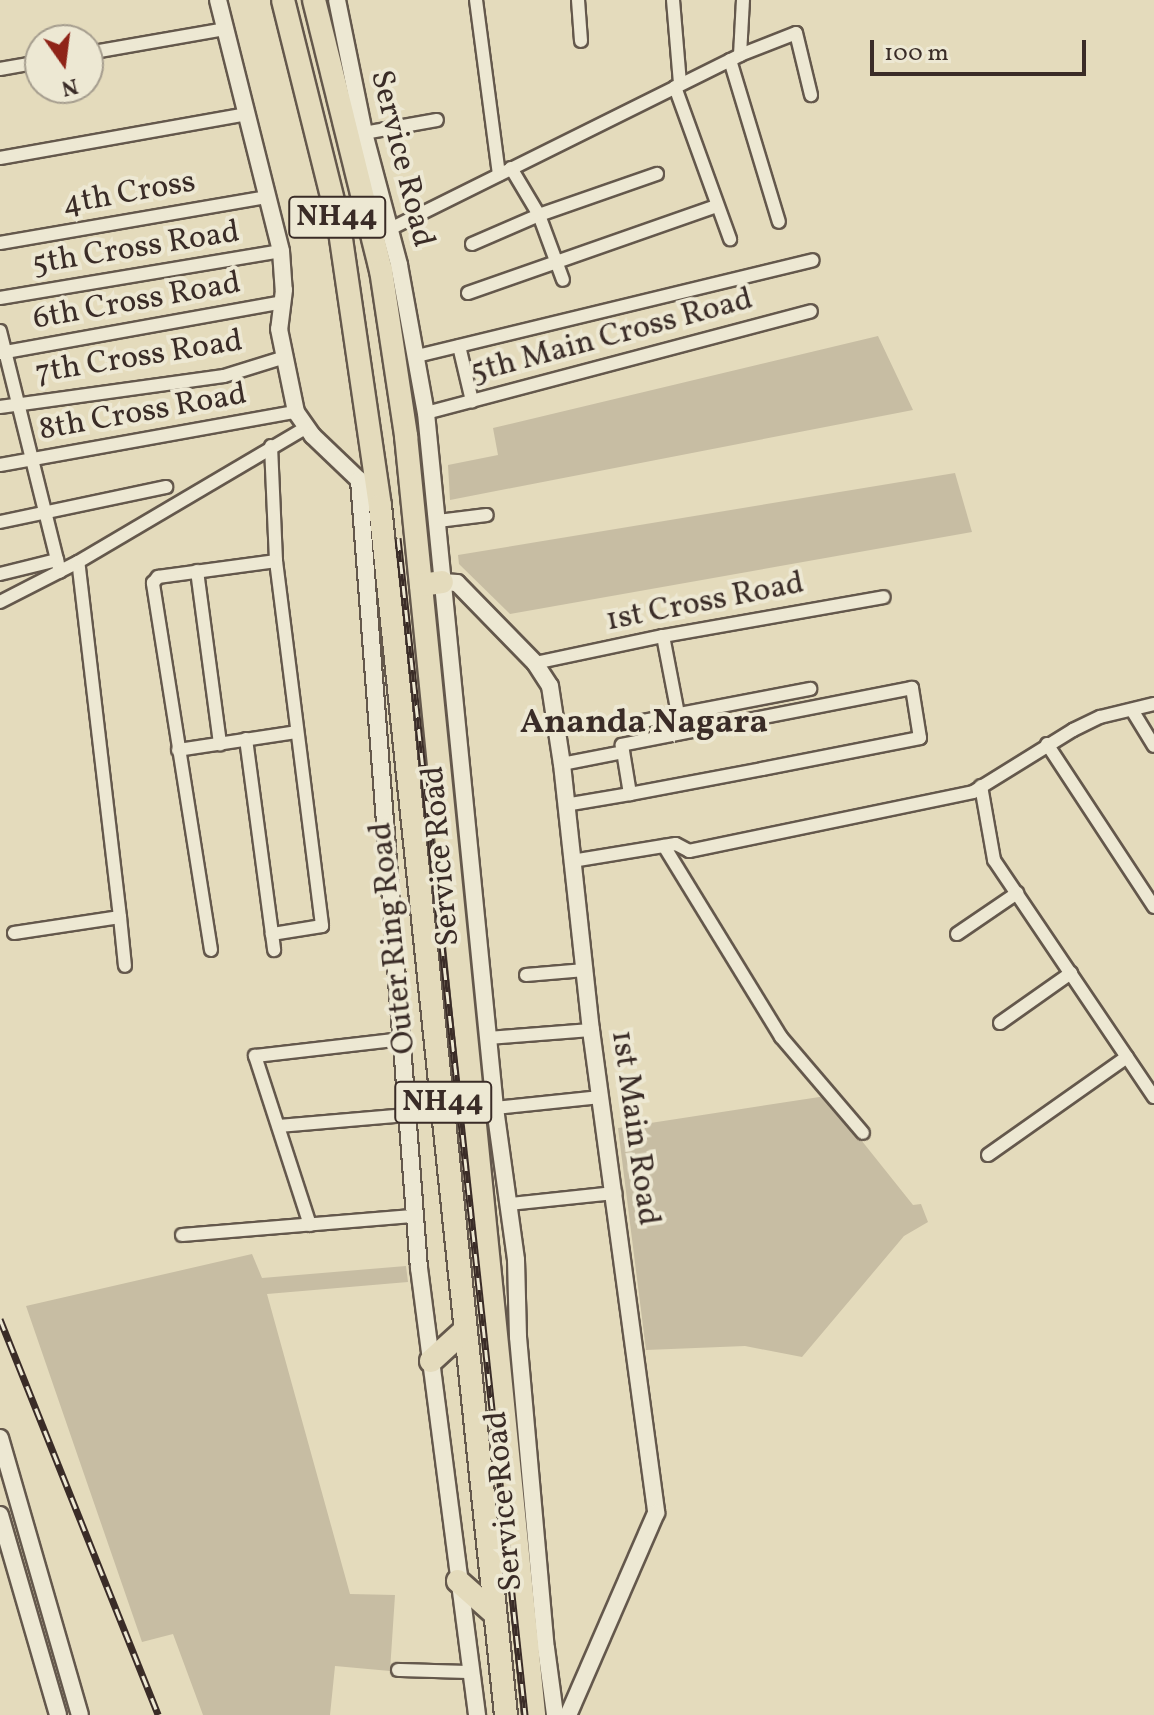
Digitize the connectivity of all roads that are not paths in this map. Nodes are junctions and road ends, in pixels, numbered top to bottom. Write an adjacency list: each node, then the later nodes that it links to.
1 (218, 0): 9 (street)
2 (283, 0): 53 (highway, NH44)
3 (314, 0): 64 (highway, NH44)
4 (337, 0): 19 (street, Service Road)
5 (476, 0): 21 (street)
6 (578, 0): 10 (street)
7 (673, 0): 15 (street)
8 (743, 0): 12 (street)
9 (226, 29): 11 (street); 17 (street)
10 (581, 41)
11 (104, 50)
12 (735, 57): 15 (street); 16 (street); 26 (street)
13 (24, 65): 14 (street)
14 (0, 69)
15 (678, 85): 21 (street); 24 (street)
16 (811, 95)
17 (247, 114): 20 (street); 23 (street)
18 (437, 120): 19 (street)
19 (364, 133): 27 (street, Service Road)
20 (0, 158)
21 (505, 171): 25 (street); 27 (street)
22 (657, 174): 25 (street)
23 (266, 197): 29 (street, 4th Cross); 31 (street)
24 (717, 206): 28 (street); 32 (street)
25 (539, 215): 30 (street); 32 (street)
26 (779, 222)
27 (390, 229): 42 (street, Service Road)
28 (730, 239)
29 (0, 243)
30 (472, 244)
31 (281, 251): 36 (street, 5th Cross Road); 37 (street)
32 (557, 260): 34 (street); 35 (street)
33 (813, 260): 40 (street)
34 (563, 280)
35 (468, 293)
36 (0, 298)
37 (283, 302): 41 (street, 6th Cross Road); 43 (street)
38 (811, 311): 44 (street, 5th Main Cross Road)
39 (0, 331): 41 (street)
40 (459, 346): 42 (street); 44 (street)
41 (3, 353): 45 (street)
42 (417, 356): 48 (street, Service Road)
43 (285, 357): 45 (street, 7th Cross Road); 47 (street)
44 (472, 401): 48 (street, 5th Main Cross Road)
45 (18, 404): 46 (street, 7th Cross Road); 51 (street)
46 (0, 407)
47 (296, 412): 49 (street); 51 (street, 8th Cross Road)
48 (426, 413): 57 (street, Service Road)
49 (307, 427): 50 (street); 53 (street)
50 (271, 446): 59 (street); 60 (street)
51 (32, 459): 52 (street, 8th Cross Road); 55 (street)
52 (0, 465)
53 (368, 484): 102 (street, Service Road); 116 (highway, Outer Ring Road / NH44)
54 (166, 487): 55 (street)
55 (46, 513): 58 (street); 61 (street)
56 (487, 515): 57 (street)
57 (438, 521): 64 (street, Service Road)
58 (0, 522)
59 (276, 561): 62 (street); 74 (street)
60 (78, 562): 61 (street); 89 (street)
61 (59, 566): 63 (street); 66 (street)
62 (197, 571): 76 (street); 79 (street)
63 (0, 574)
64 (432, 583): 68 (street, 1st Main Road); 101 (street, Service Road); 128 (highway, Outer Ring Road / NH44)
65 (884, 597): 67 (street, 1st Cross Road)
66 (0, 602)
67 (663, 636): 68 (street, 1st Cross Road); 72 (street)
68 (535, 663): 81 (street, 1st Main Road)
69 (810, 689): 72 (street)
70 (1154, 704): 71 (street)
71 (1132, 710): 77 (street); 78 (street)
72 (678, 714): 73 (street)
73 (612, 727)
74 (297, 732): 75 (street); 91 (street)
75 (246, 739): 76 (street); 91 (street)
76 (220, 744): 79 (street)
77 (1047, 744): 82 (street); 88 (street)
78 (1154, 746)
79 (178, 750): 93 (street)
80 (623, 752): 81 (street); 83 (street); 83 (street)
81 (562, 764): 84 (street, 1st Main Road)
82 (981, 786): 85 (street); 87 (street)
83 (630, 794): 84 (street)
84 (565, 805): 86 (street, 1st Main Road)
85 (664, 846): 86 (street); 109 (street)
86 (572, 861): 96 (street, 1st Main Road)
87 (1017, 893): 92 (street); 97 (street)
88 (1154, 907)
89 (120, 917): 90 (street); 95 (street)
90 (14, 933)
91 (272, 934): 94 (street)
92 (957, 934)
93 (211, 950)
94 (274, 950)
95 (125, 966)
96 (585, 970): 98 (street); 100 (street, 1st Main Road)
97 (1071, 973): 99 (street); 103 (street)
98 (526, 975)
99 (1000, 1023)
100 (591, 1030): 101 (street); 104 (street, 1st Main Road)
101 (488, 1038): 106 (street, Service Road)
102 (403, 1039): 107 (street, Service Road); 108 (street)
103 (1127, 1057): 105 (street); 110 (street)
104 (600, 1097): 106 (street); 111 (street, 1st Main Road)
105 (1154, 1097)
106 (495, 1108): 112 (street, Service Road)
107 (407, 1115): 108 (street); 113 (street, Service Road)
108 (279, 1126): 114 (street)
109 (863, 1133)
110 (988, 1155)
111 (615, 1193): 112 (street); 130 (street, 1st Main Road)
112 (510, 1204): 129 (street, Service Road)
113 (415, 1216): 114 (street); 117 (street, Service Road)
114 (310, 1225): 115 (street)
115 (182, 1235)
116 (464, 1331): 117 (highway); 121 (highway, Outer Ring Road / NH44)
117 (431, 1361): 120 (street, Service Road)
118 (0, 1438): 125 (street)
119 (0, 1515): 124 (street)
120 (458, 1581): 121 (highway); 123 (street, Service Road)
121 (493, 1612): 127 (highway, Outer Ring Road / NH44)
122 (398, 1670): 123 (street)
123 (470, 1672): 126 (street, Service Road)
124 (58, 1715)
125 (80, 1715)
126 (477, 1715)
127 (506, 1715)
128 (534, 1715)
129 (555, 1715)
130 (568, 1715)

